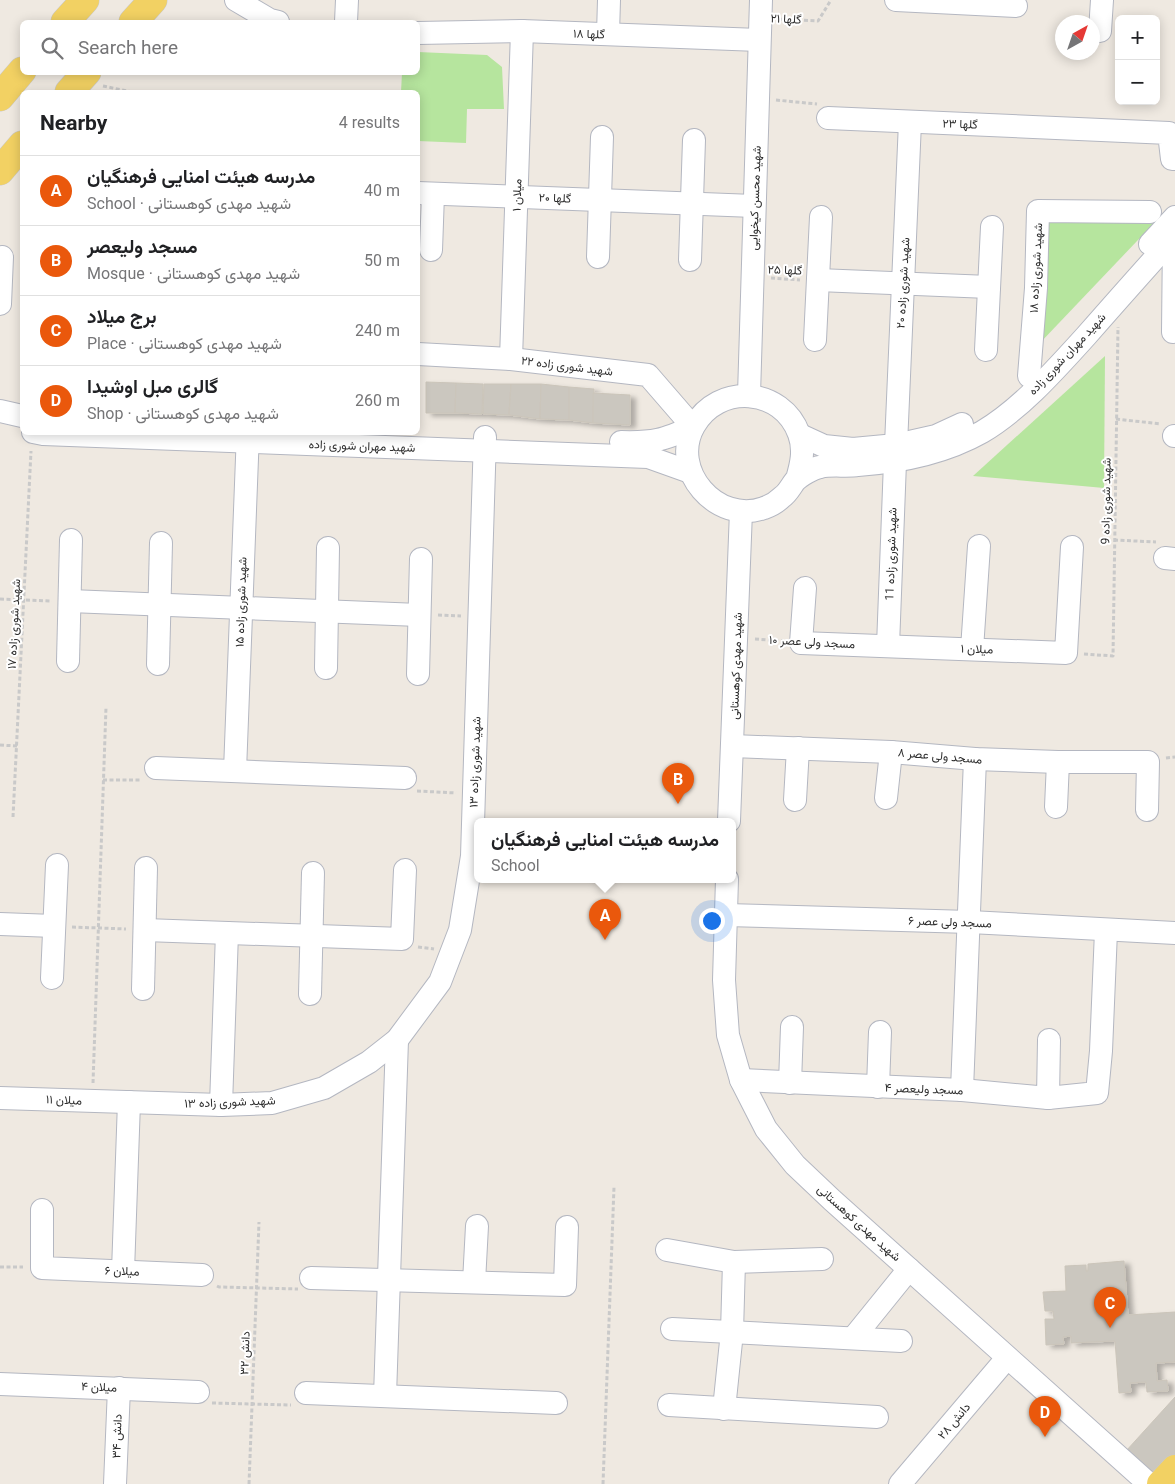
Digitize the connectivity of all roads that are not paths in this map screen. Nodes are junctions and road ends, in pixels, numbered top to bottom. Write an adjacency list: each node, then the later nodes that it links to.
1 (85, 0): 11 (main road)
2 (153, 0): 12 (main road)
3 (236, 0): 13 (street)
4 (347, 0): 14 (street)
5 (609, 0): 18 (street)
6 (896, 0): 7 (street)
7 (912, 0): 9 (street)
8 (1102, 0): 16 (street)
9 (1002, 4)
10 (761, 9): 19 (street, شهید محسن کیخوایی)
11 (67, 20)
12 (135, 20)
13 (270, 20)
14 (346, 20)
15 (522, 31): 17 (street, گلها ۱۸); 18 (street, گلها ۱۸); 30 (street, میلان ۱)
16 (1100, 32)
17 (420, 33)
18 (608, 34): 19 (street, گلها ۱۸)
19 (760, 40): 33 (street, شهید محسن کیخوایی)
20 (20, 74): 21 (main road)
21 (0, 97)
22 (828, 118): 23 (street, گلها ۲۳)
23 (910, 122): 27 (street, گلها ۲۳); 44 (street, شهید شوری زاده ۲۰)
24 (602, 137): 31 (street)
25 (694, 140): 32 (street)
26 (20, 147): 28 (main road)
27 (1175, 159)
28 (0, 171)
29 (425, 194): 30 (street, گلها ۲۰); 38 (street)
30 (516, 197): 31 (street, گلها ۲۰); 51 (street, میلان ۱)
31 (600, 200): 32 (street, گلها ۲۰); 40 (street)
32 (692, 204): 33 (street, گلها ۲۰); 41 (street)
33 (754, 206): 53 (street, شهید محسن کیخوایی)
34 (1150, 212): 52 (street, شهید شوری زاده ۱۸)
35 (821, 217): 43 (street)
36 (992, 227): 45 (street)
37 (1175, 230): 42 (street); 52 (street, شهید مهران شوری زاده); 64 (street, شهید مهران شوری زاده)
38 (431, 250)
39 (8, 257): 46 (street)
40 (598, 257)
41 (690, 260)
42 (1174, 273): 47 (street)
43 (818, 280): 44 (street); 48 (street)
44 (904, 284): 45 (street); 64 (street, شهید شوری زاده ۲۰)
45 (989, 287): 49 (street)
46 (0, 304)
47 (1173, 332)
48 (815, 340)
49 (986, 350)
50 (420, 354): 51 (street, شهید شوری زاده ۲۲)
51 (511, 359): 57 (street, شهید شوری زاده ۲۲)
52 (1029, 376): 64 (street, شهید مهران شوری زاده)
53 (749, 396): 57 (street); 61 (street)
54 (0, 411): 55 (street)
55 (20, 416)
56 (0, 426): 58 (street, شهید مهران شوری زاده)
57 (693, 427): 63 (street, شهید مهران شوری زاده); 65 (street)
58 (20, 432)
59 (111, 435): 62 (street, شهید مهران شوری زاده)
60 (405, 435): 63 (street, شهید مهران شوری زاده)
61 (800, 435): 64 (street, شهید مهران شوری زاده); 66 (street)
62 (248, 437): 63 (street, شهید مهران شوری زاده); 77 (street, شهید شوری زاده ۱۵)
63 (485, 444): 65 (street, شهید مهران شوری زاده); 118 (street, شهید شوری زاده ۱۳)
64 (896, 454): 66 (street, شهید مهران شوری زاده); 80 (street, شهید شوری زاده 11)
65 (690, 472): 67 (street)
66 (797, 479): 67 (street)
67 (741, 511): 86 (street, شهید مهدی کوهستانی)
68 (71, 540): 75 (street)
69 (161, 543): 76 (street)
70 (979, 546): 81 (street)
71 (1072, 547): 81 (street, میلان ۱)
72 (328, 548): 78 (street)
73 (421, 559): 79 (street)
74 (805, 588): 80 (street, مسجد ولی عصر ۱۰)
75 (70, 601): 76 (street); 82 (street)
76 (160, 605): 77 (street); 83 (street)
77 (241, 608): 78 (street); 92 (street, شهید شوری زاده ۱۵)
78 (327, 611): 79 (street); 84 (street)
79 (420, 615): 85 (street)
80 (888, 646): 81 (street, میلان ۱)
81 (972, 649)
82 (68, 661)
83 (158, 664)
84 (326, 668)
85 (418, 674)
86 (732, 746): 87 (street, مسجد ولی عصر ۸); 98 (street, شهید مهدی کوهستانی)
87 (798, 748): 88 (street, مسجد ولی عصر ۸); 95 (street)
88 (891, 752): 89 (street, مسجد ولی عصر ۸); 94 (street)
89 (975, 759): 90 (street, مسجد ولی عصر ۸); 105 (street)
90 (1058, 762): 96 (street); 97 (street, مسجد ولی عصر ۸)
91 (156, 768): 92 (street)
92 (235, 771): 93 (street)
93 (405, 778)
94 (886, 798)
95 (795, 800)
96 (1056, 808)
97 (1147, 810)
98 (729, 818)
99 (57, 865): 107 (street)
100 (146, 868): 108 (street)
101 (405, 870): 112 (street)
102 (314, 873): 112 (street)
103 (727, 883): 104 (street, شهید مهدی کوهستانی)
104 (726, 915): 105 (street, مسجد ولی عصر ۶); 120 (street, شهید مهدی کوهستانی)
105 (970, 922): 109 (street, مسجد ولی عصر ۶); 123 (street)
106 (0, 924): 107 (street)
107 (54, 926): 113 (street)
108 (145, 930): 110 (street); 114 (street)
109 (1106, 931): 111 (street, مسجد ولی عصر ۶); 125 (street, مسجد ولیعصر ۴)
110 (227, 933): 112 (street); 127 (street)
111 (1175, 933)
112 (312, 935): 115 (street)
113 (52, 978)
114 (143, 989)
115 (310, 994)
116 (792, 1028): 121 (street)
117 (880, 1032): 122 (street)
118 (396, 1040): 127 (street, شهید شوری زاده ۱۳); 138 (street)
119 (1049, 1040): 125 (street)
120 (741, 1080): 121 (street, مسجد ولیعصر ۴); 134 (street, شهید مهدی کوهستانی)
121 (790, 1083): 122 (street, مسجد ولیعصر ۴)
122 (878, 1087): 123 (street, مسجد ولیعصر ۴)
123 (962, 1090): 125 (street, مسجد ولیعصر ۴)
124 (0, 1098): 126 (street, میلان ۱۱)
125 (1048, 1098)
126 (129, 1102): 127 (street, شهید شوری زاده ۱۳); 135 (street)
127 (221, 1105)
128 (42, 1210): 135 (street, میلان ۶)
129 (478, 1226): 139 (street)
130 (566, 1227): 139 (street)
131 (667, 1250): 133 (street)
132 (822, 1259): 133 (street)
133 (734, 1262): 141 (street)
134 (909, 1269): 142 (street); 144 (street, شهید مهدی کوهستانی)
135 (123, 1271): 136 (street, میلان ۶)
136 (202, 1274)
137 (311, 1278): 138 (street)
138 (389, 1280): 139 (street); 149 (street)
139 (474, 1282)
140 (672, 1329): 141 (street)
141 (732, 1332): 142 (street); 152 (street)
142 (854, 1337): 143 (street)
143 (901, 1341)
144 (1007, 1358): 156 (street, دانش ۲۸); 157 (street, شهید مهدی کوهستانی)
145 (0, 1384): 146 (street, میلان ۴)
146 (119, 1388): 147 (street, میلان ۴); 155 (street, دانش ۳۴)
147 (198, 1392)
148 (306, 1393): 149 (street)
149 (385, 1396): 150 (street)
150 (556, 1403)
151 (669, 1405): 152 (street)
152 (724, 1409): 153 (street)
153 (877, 1417)
154 (1175, 1468): 158 (main road)
155 (115, 1484)
156 (900, 1484)
157 (1149, 1484)
158 (1161, 1484)

